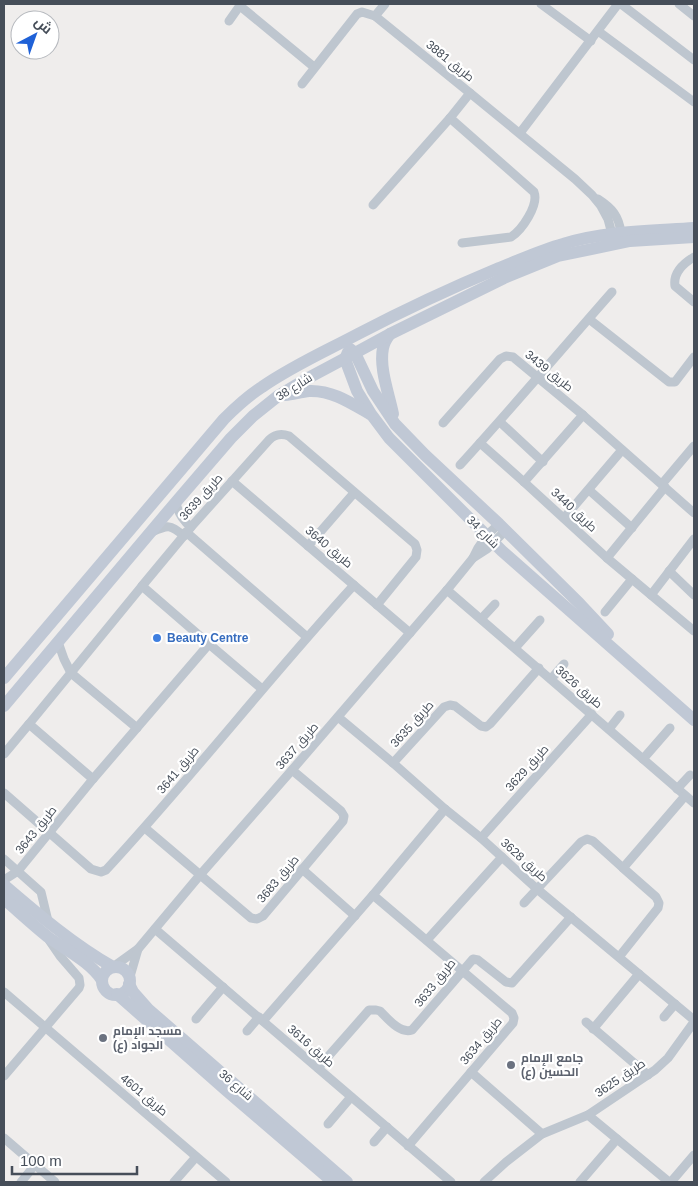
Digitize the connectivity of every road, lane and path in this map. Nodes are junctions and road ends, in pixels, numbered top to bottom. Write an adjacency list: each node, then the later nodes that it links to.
1 (385, 4): 7 (street)
2 (541, 4): 6 (street)
3 (620, 4): 10 (street); 12 (street)
4 (679, 4): 8 (street)
5 (240, 5): 9 (street); 13 (street)
6 (554, 7): 11 (street)
7 (375, 16): 13 (street); 15 (street, طريق 3881)
8 (694, 16)
9 (229, 21)
10 (598, 31): 11 (street); 16 (street)
11 (591, 40): 18 (street)
12 (694, 60)
13 (314, 67): 14 (street)
14 (302, 84)
15 (470, 92): 17 (street); 18 (street, طريق 3881)
16 (694, 102)
17 (450, 118): 19 (street); 23 (street)
18 (520, 133): 21 (street, طريق 3881)
19 (372, 205)
20 (694, 228): 21 (street, شارع 38)
21 (620, 237): 22 (street, شارع 38); 27 (street, شارع 38); 29 (street, شارع 38)
22 (694, 237)
23 (462, 243)
24 (694, 257): 26 (street)
25 (612, 292): 28 (street)
26 (694, 302)
27 (406, 310): 30 (street, شارع 38); 31 (street)
28 (589, 318): 32 (street); 33 (street)
29 (390, 334): 31 (street, شارع 38); 39 (street)
30 (336, 346): 31 (street); 82 (street, شارع 38)
31 (350, 354): 34 (street, شارع 38); 35 (street, شارع 34); 39 (street, شارع 34)
32 (693, 362)
33 (537, 378): 36 (street, طريق 3439); 37 (street); 38 (street, طريق 3439)
34 (278, 396): 35 (street); 50 (street, شارع 38)
35 (371, 414): 57 (street, شارع 34)
36 (583, 415): 42 (street, طريق 3439); 43 (street)
37 (500, 422): 40 (street); 43 (street)
38 (443, 423)
39 (395, 424): 53 (street, شارع 34)
40 (480, 443): 44 (street); 46 (street, طريق 3440)
41 (694, 446): 47 (street)
42 (622, 450): 47 (street, طريق 3439); 48 (street)
43 (543, 462): 46 (street)
44 (460, 465)
45 (232, 481): 49 (street, طريق 3639); 55 (street, طريق 3639); 59 (street, طريق 3640)
46 (524, 482): 52 (street, طريق 3440)
47 (663, 486): 51 (street, طريق 3439); 54 (street)
48 (588, 490): 52 (street); 54 (street)
49 (354, 493): 59 (street); 68 (street, طريق 3639)
50 (176, 502): 55 (street); 56 (street, شارع 38)
51 (694, 513)
52 (564, 518): 60 (street, طريق 3440)
53 (503, 527): 57 (street, طريق 3637); 85 (street, شارع 34)
54 (632, 528): 60 (street)
55 (187, 532): 56 (street); 64 (street); 75 (street, طريق 3639)
56 (150, 533): 76 (street, شارع 38)
57 (490, 538): 65 (street, طريق 3637); 85 (street, شارع 34)
58 (694, 539): 61 (street)
59 (308, 546): 63 (street, طريق 3640)
60 (607, 558): 62 (street, طريق 3440)
61 (669, 571): 66 (street); 67 (street)
62 (632, 579): 66 (street, طريق 3440); 70 (street)
63 (354, 585): 68 (street, طريق 3640); 75 (street, طريق 3641)
64 (142, 586): 77 (street); 81 (street)
65 (446, 590): 71 (street, طريق 3626); 74 (street, طريق 3637)
66 (651, 595): 73 (street, طريق 3440)
67 (694, 595)
68 (377, 604): 74 (street, طريق 3640)
69 (495, 604): 71 (street)
70 (605, 612)
71 (481, 620): 78 (street, طريق 3626)
72 (540, 620): 78 (street)
73 (694, 631)
74 (410, 632): 90 (street, طريق 3637)
75 (307, 637): 84 (street, طريق 3641)
76 (58, 642): 81 (street); 86 (street, شارع 38)
77 (209, 644): 84 (street); 92 (street, طريق 3643)
78 (515, 648): 80 (street, طريق 3626)
79 (564, 664): 83 (street)
80 (539, 668): 83 (street, طريق 3626); 97 (street, طريق 3635)
81 (71, 673): 91 (street); 92 (street)
82 (4, 678)
83 (550, 679): 87 (street, طريق 3626)
84 (262, 689): 106 (street, طريق 3641)
85 (659, 689): 89 (street, شارع 34)
86 (4, 706)
87 (592, 714): 94 (street, طريق 3626); 108 (street, طريق 3629)
88 (620, 715): 94 (street)
89 (692, 715)
90 (338, 717): 97 (street, طريق 3628); 98 (street, طريق 3637)
91 (28, 724): 95 (street); 100 (street)
92 (137, 728): 100 (street, طريق 3643)
93 (670, 728): 96 (street)
94 (609, 729): 96 (street, طريق 3626)
95 (4, 754)
96 (643, 759): 101 (street, طريق 3626)
97 (393, 763): 105 (street, طريق 3628)
98 (292, 770): 112 (street, طريق 3683); 114 (street, طريق 3637)
99 (690, 775): 101 (street)
100 (93, 779): 107 (street, طريق 3643)
101 (677, 789): 103 (street, طريق 3626)
102 (4, 793): 107 (street, طريق 3641)
103 (685, 796): 104 (street, طريق 3626); 111 (street)
104 (694, 803)
105 (444, 809): 108 (street, طريق 3628); 118 (street)
106 (145, 828): 107 (street, طريق 3641); 114 (street, طريق 3683)
107 (50, 833): 113 (street, طريق 3643)
108 (481, 838): 109 (street, طريق 3628)
109 (502, 857): 117 (street, طريق 3628); 125 (street)
110 (4, 859): 113 (street)
111 (623, 868): 117 (street); 127 (street)
112 (302, 869): 114 (street, طريق 3683); 121 (street)
113 (18, 872): 115 (street); 123 (street, طريق 3643)
114 (200, 875): 124 (street, طريق 3637)
115 (4, 880)
116 (4, 885): 123 (street)
117 (537, 889): 120 (street); 122 (street, طريق 3628)
118 (373, 895): 121 (street); 125 (street, طريق 3634)
119 (4, 899): 123 (street)
120 (524, 903)
121 (355, 916): 139 (street)
122 (571, 917): 127 (street, طريق 3628); 129 (street, طريق 3633)
123 (47, 929): 128 (street); 131 (street); 141 (street)
124 (155, 929): 126 (street, طريق 3637); 133 (street, طريق 3616)
125 (427, 940): 129 (street, طريق 3634)
126 (138, 949): 128 (street, طريق 3637); 132 (street, طريق 3637)
127 (618, 957): 130 (street, طريق 3628)
128 (113, 967): 131 (street); 132 (street)
129 (462, 970): 143 (street, طريق 3633); 144 (street, طريق 3634)
130 (639, 974): 136 (street, طريق 3628); 145 (street)
131 (102, 980): 135 (street)
132 (129, 982): 135 (street); 164 (street, شارع 36)
133 (223, 987): 138 (street); 139 (street, طريق 3616)
134 (4, 992): 141 (street, طريق 4601)
135 (117, 994): 163 (street, شارع 36)
136 (675, 1004): 137 (street); 140 (street, طريق 3628)
137 (664, 1018)
138 (196, 1019)
139 (261, 1019): 142 (street); 143 (street, طريق 3616)
140 (694, 1021): 145 (street, طريق 3625)
141 (45, 1028): 146 (street); 157 (street, طريق 4601)
142 (247, 1031)
143 (318, 1068): 147 (street, طريق 3616)
144 (471, 1072): 151 (street); 155 (street, طريق 3634)
145 (648, 1075): 148 (street, طريق 3625)
146 (4, 1076)
147 (352, 1097): 149 (street); 150 (street, طريق 3616)
148 (588, 1115): 151 (street, طريق 3625); 153 (street)
149 (328, 1124)
150 (387, 1127): 154 (street); 155 (street, طريق 3616)
151 (542, 1134): 166 (street, طريق 3625)
152 (4, 1138): 158 (street)
153 (617, 1139): 167 (street); 168 (street)
154 (374, 1142)
155 (408, 1146): 165 (street, طريق 3616)
156 (694, 1155): 168 (street)
157 (196, 1157): 161 (street); 162 (street, طريق 4601)
158 (35, 1166): 159 (street); 160 (street)
159 (21, 1182)
160 (55, 1182)
161 (174, 1182)
162 (226, 1182)
163 (332, 1182)
164 (347, 1182)
165 (451, 1182)
166 (484, 1182)
167 (580, 1182)
168 (670, 1182)

